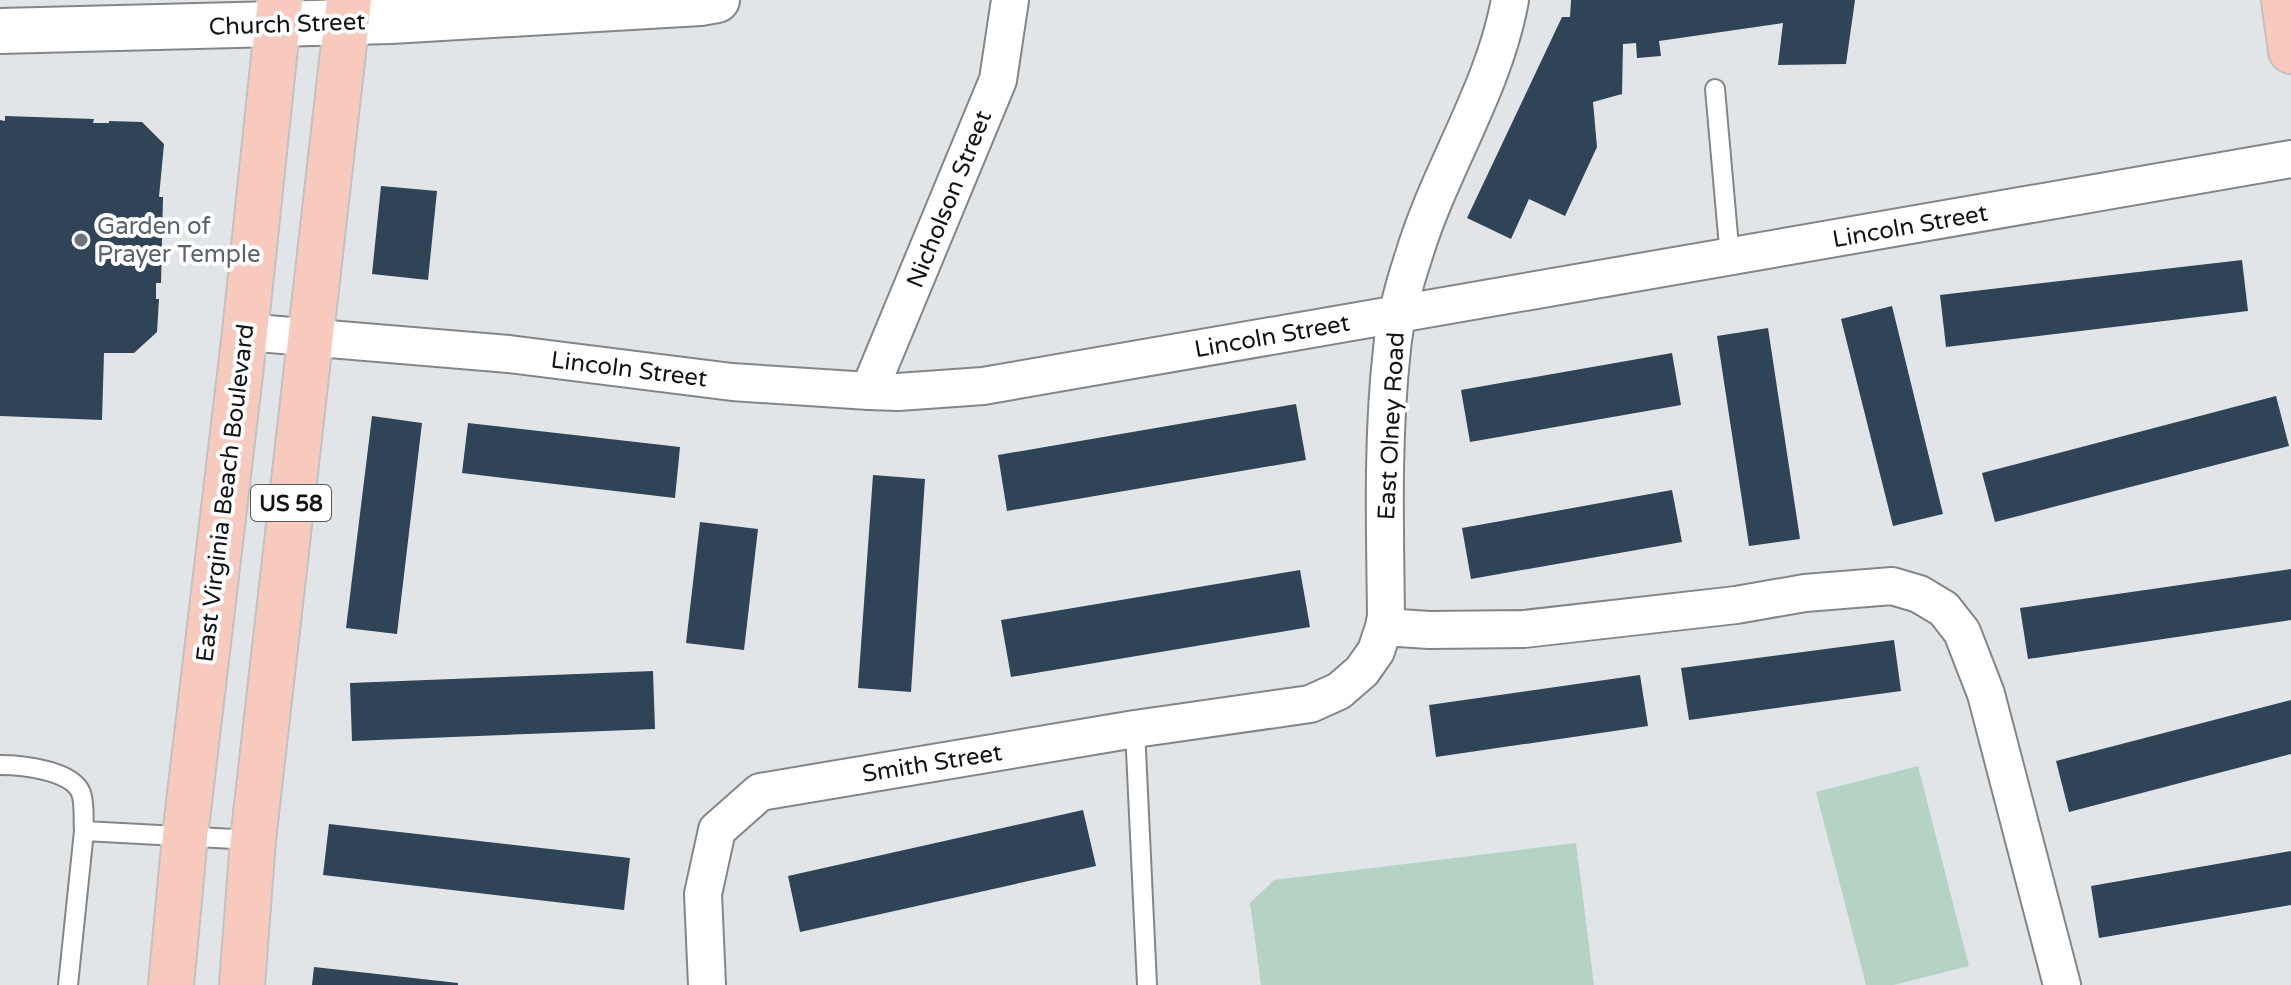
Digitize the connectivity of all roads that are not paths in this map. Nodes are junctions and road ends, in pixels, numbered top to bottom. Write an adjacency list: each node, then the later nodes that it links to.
1 (717, 0): 5 (main road, Church Street)
2 (1010, 0): 15 (street, Nicholson Street)
3 (1510, 0): 12 (street, East Olney Road)
4 (2284, 0): 8 (main road)
5 (348, 11): 6 (main road, Church Street); 14 (main road, US 58)
6 (278, 12): 7 (main road, Church Street); 13 (main road, East Virginia Beach Boulevard / US 58)
7 (0, 31)
8 (2291, 51)
9 (1715, 89): 11 (lane)
10 (2291, 159): 11 (street, Lincoln Street)
11 (1730, 258): 12 (street, Lincoln Street)
12 (1398, 314): 15 (street, Lincoln Street); 18 (street, East Olney Road)
13 (245, 332): 14 (street, Lincoln Street); 16 (main road, East Virginia Beach Boulevard / US 58)
14 (312, 337): 15 (street, Lincoln Street); 17 (main road, US 58)
15 (869, 391)
16 (228, 472): 17 (main road); 23 (main road, East Virginia Beach Boulevard / US 58)
17 (294, 479): 24 (main road, US 58)
18 (1384, 627): 19 (street, East Olney Road); 30 (street)
19 (1225, 716): 20 (street, Smith Street)
20 (1135, 729): 28 (street, Smith Street); 29 (lane)
21 (0, 765): 22 (lane)
22 (84, 831): 23 (lane); 25 (lane)
23 (185, 836): 24 (lane); 26 (main road, East Virginia Beach Boulevard / US 58)
24 (253, 840): 27 (main road, US 58)
25 (68, 985)
26 (171, 985)
27 (242, 985)
28 (707, 985)
29 (1147, 985)
30 (2062, 985)

